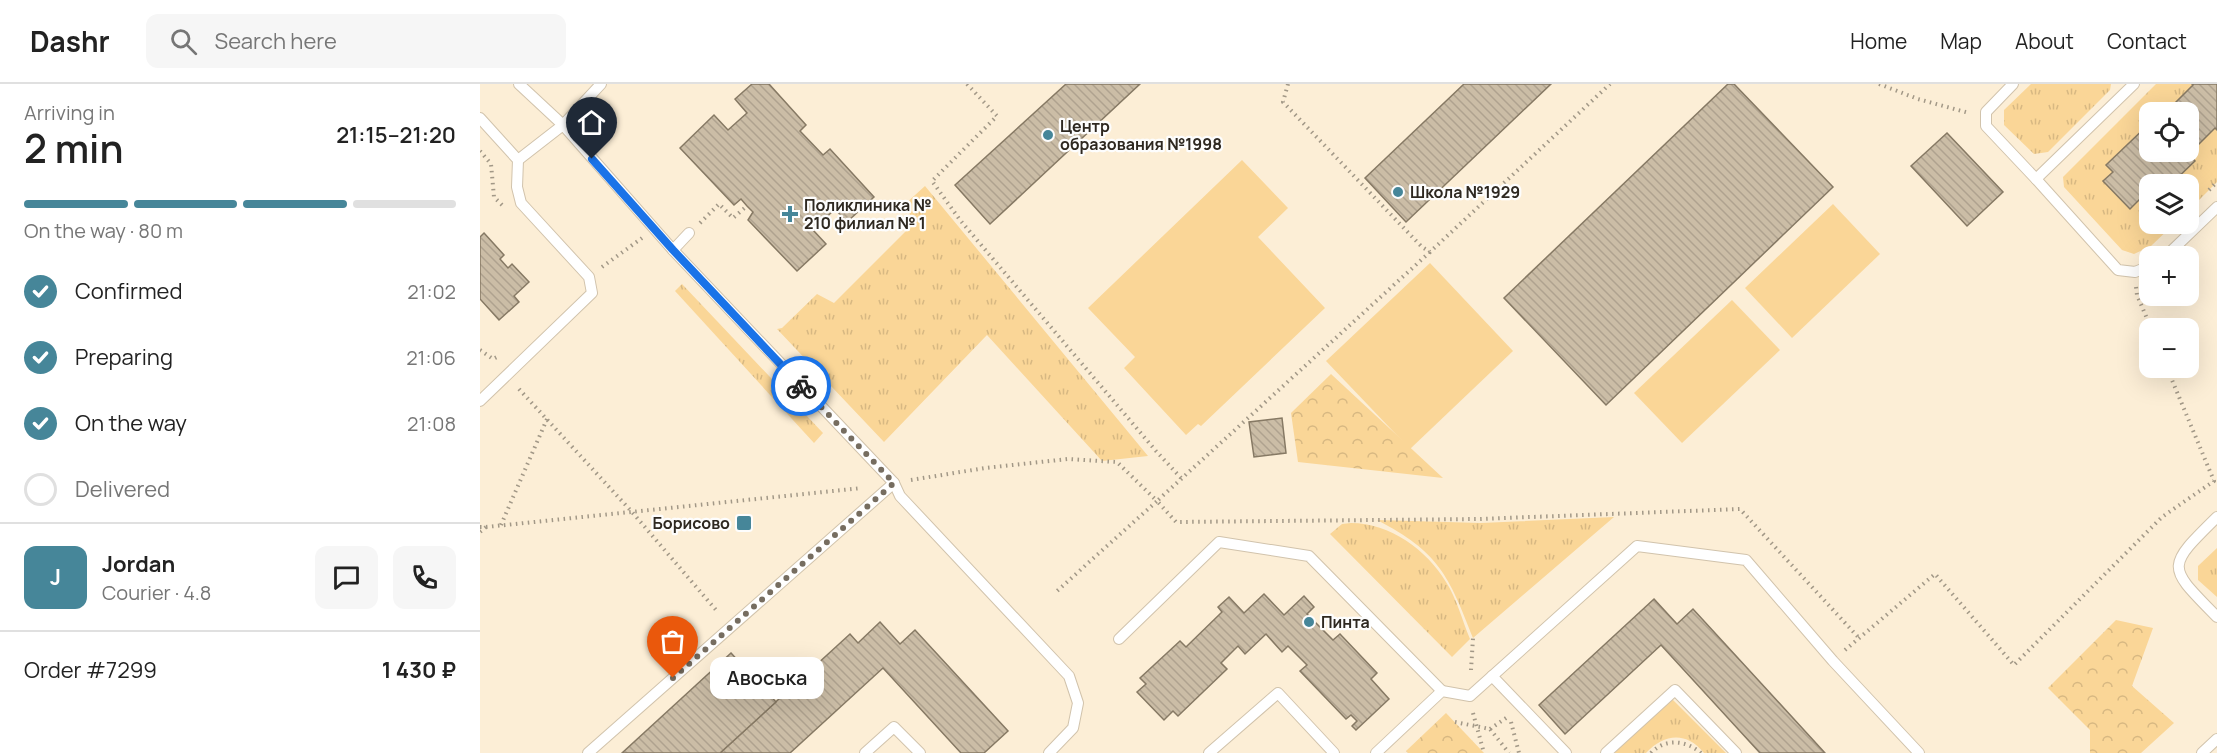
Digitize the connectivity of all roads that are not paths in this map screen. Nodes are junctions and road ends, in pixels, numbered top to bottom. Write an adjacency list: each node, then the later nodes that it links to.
1 (519, 84): 6 (lane)
2 (602, 84): 6 (lane)
3 (2013, 84): 8 (lane)
4 (2134, 84): 8 (lane)
5 (480, 118): 7 (lane)
6 (563, 125): 7 (lane); 12 (lane)
7 (518, 160): 14 (lane)
8 (2036, 179): 13 (lane)
9 (2217, 207): 11 (lane)
10 (689, 233): 12 (lane)
11 (2176, 246)
12 (673, 250): 15 (lane)
13 (2139, 270)
14 (480, 401)
15 (894, 483): 22 (lane); 25 (lane)
16 (2217, 517): 17 (lane)
17 (2217, 617)
18 (1119, 639): 20 (lane)
19 (1492, 676): 20 (lane); 29 (lane); 32 (lane)
20 (1442, 691): 28 (lane)
21 (2217, 739): 33 (lane)
22 (588, 753)
23 (865, 753): 24 (lane)
24 (920, 753)
25 (1049, 753)
26 (1209, 753): 27 (lane)
27 (1334, 753)
28 (1376, 753)
29 (1566, 753)
30 (1606, 753): 31 (lane)
31 (1736, 753)
32 (1918, 753)
33 (2202, 753)

